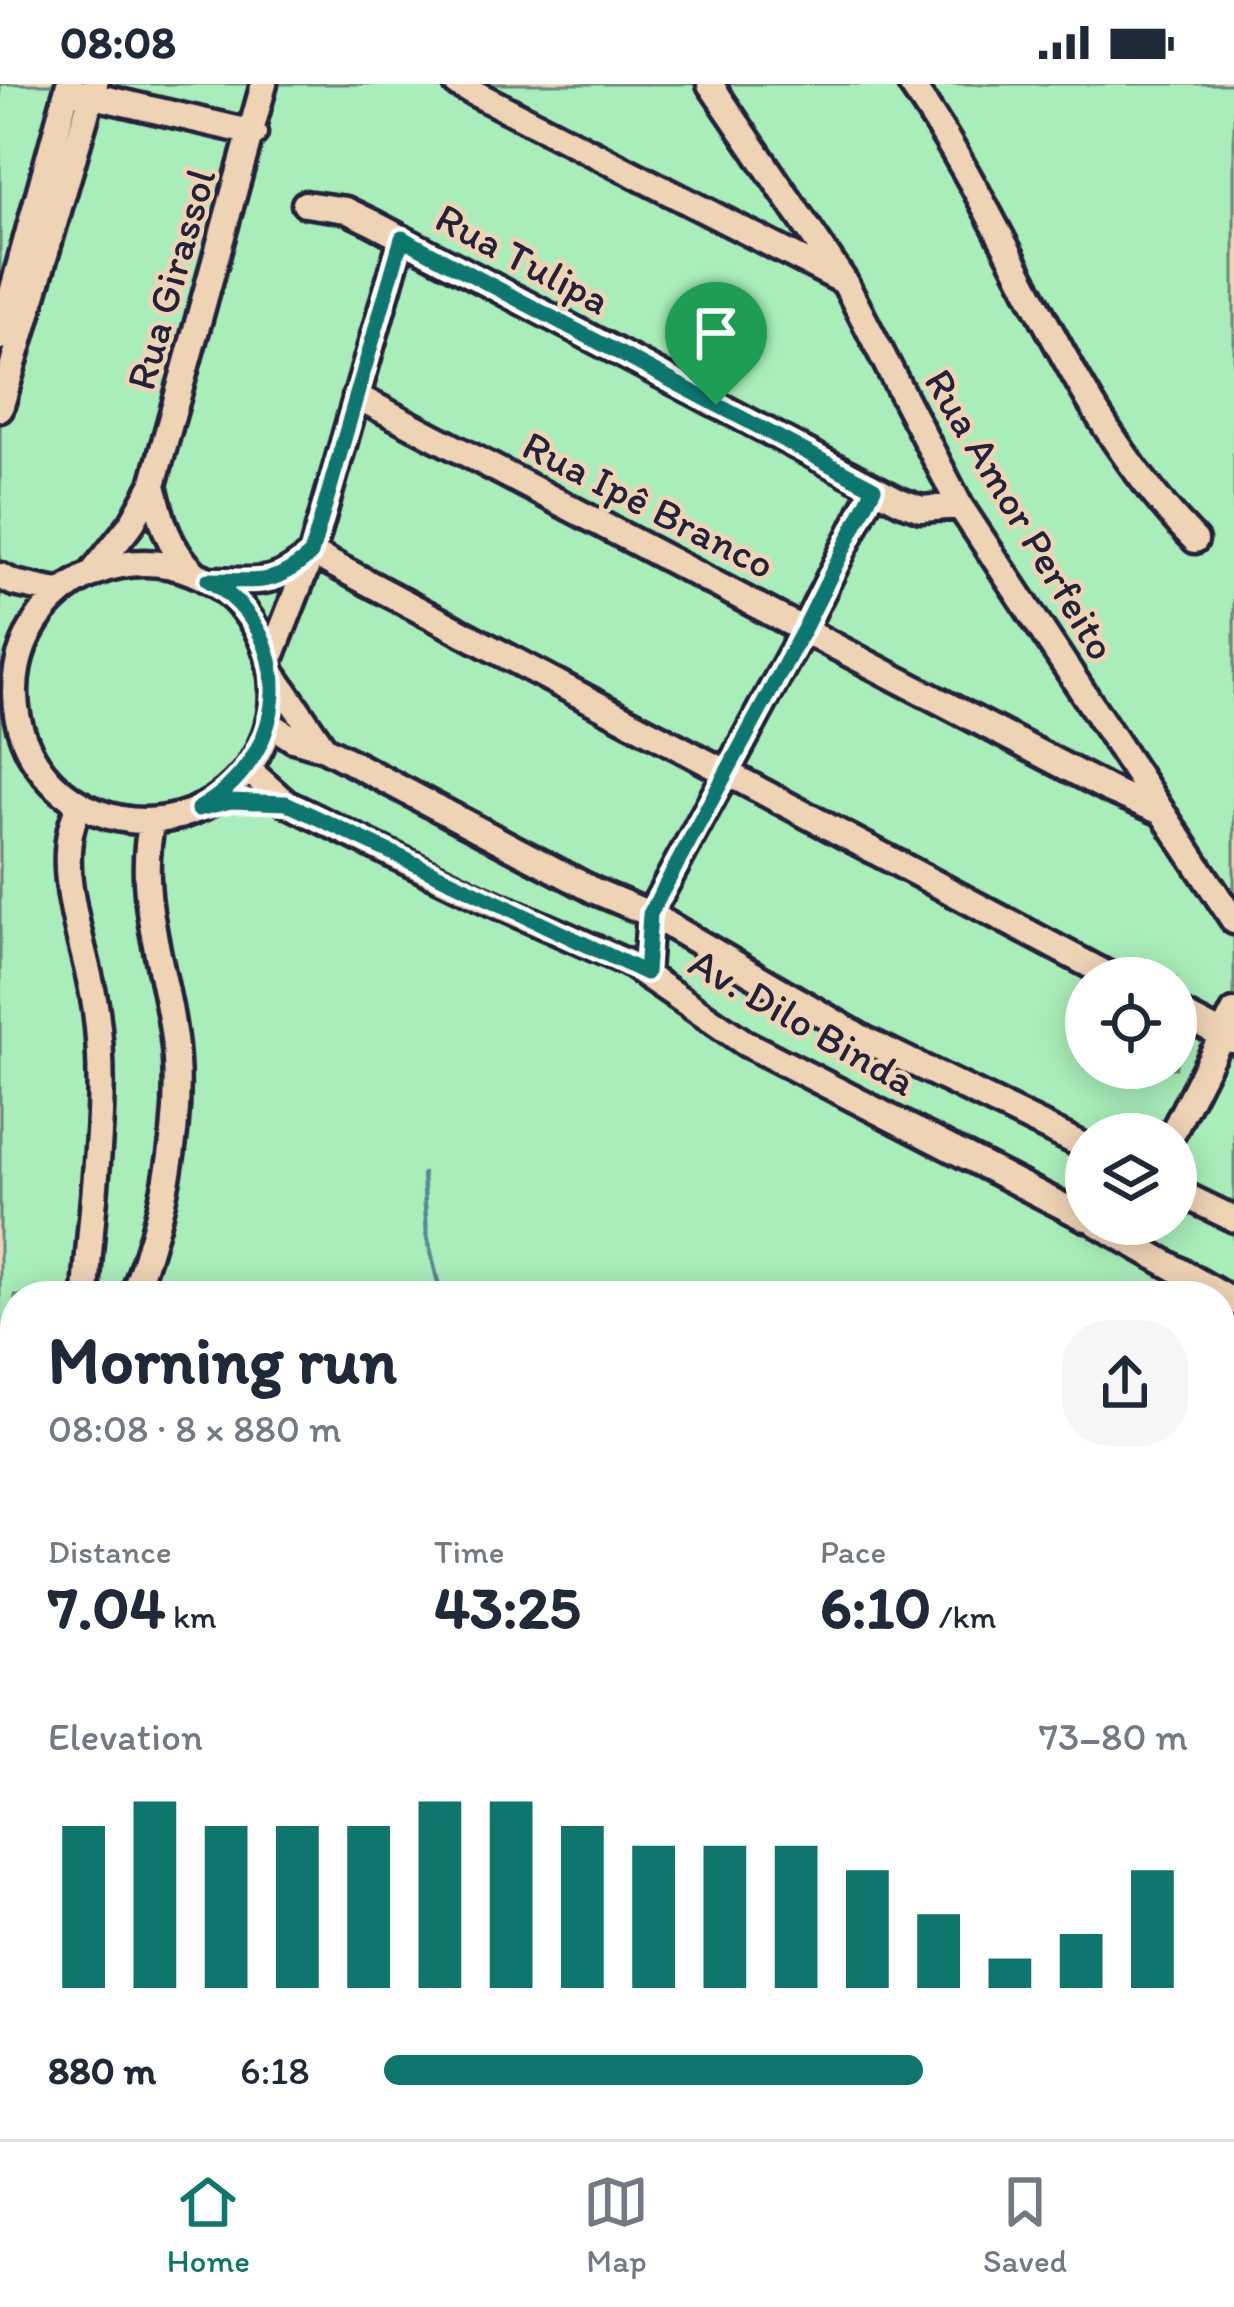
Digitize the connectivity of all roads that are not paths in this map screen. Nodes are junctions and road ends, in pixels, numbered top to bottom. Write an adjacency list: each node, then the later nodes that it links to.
1 (457, 84): 6 (street)
2 (710, 84): 10 (street, Rua Amor Perfeito)
3 (911, 84): 17 (street)
4 (81, 88): 7 (street); 11 (street); 13 (street)
5 (264, 89): 7 (street, Rua Girassol)
6 (505, 97): 10 (street)
7 (254, 133): 14 (street, Rua Girassol)
8 (305, 204): 9 (street, Rua Tulipa)
9 (402, 238): 12 (street); 15 (street, Rua Tulipa)
10 (844, 281): 16 (street, Rua Amor Perfeito)
11 (0, 337)
12 (356, 396): 18 (street); 23 (street, Rua Ipê Branco)
13 (0, 409)
14 (152, 485): 19 (street, Rua Girassol); 21 (street)
15 (874, 488): 16 (street, Rua Tulipa); 23 (street)
16 (960, 506): 33 (street, Rua Amor Perfeito)
17 (1195, 540)
18 (311, 554): 21 (street); 24 (street); 29 (street)
19 (92, 574): 21 (street); 22 (street)
20 (0, 576): 22 (street)
21 (203, 577): 24 (street)
22 (61, 593): 26 (street)
23 (804, 629): 29 (street); 33 (street, Rua Ipê Branco)
24 (270, 666): 25 (street); 27 (street)
25 (269, 723): 27 (street, Av. Dilo Binda); 28 (street)
26 (11, 727): 31 (street)
27 (324, 748): 35 (street, Av. Dilo Binda)
28 (248, 769): 30 (street); 32 (street)
29 (725, 771): 35 (street); 37 (street)
30 (286, 803): 32 (street); 38 (street, Av. Dilo Binda)
31 (81, 804): 34 (street); 47 (street)
32 (198, 809): 34 (street)
33 (1161, 812): 36 (street, Rua Amor Perfeito)
34 (152, 821): 48 (street)
35 (650, 914): 38 (street); 42 (street, Av. Dilo Binda)
36 (1234, 921)
37 (1075, 957)
38 (646, 973): 44 (street, Av. Dilo Binda)
39 (1197, 1018): 40 (street)
40 (1230, 1030): 41 (street)
41 (1184, 1113)
42 (1065, 1137)
43 (1197, 1201): 45 (street)
44 (1065, 1207)
45 (1234, 1219)
46 (1148, 1245): 49 (street)
47 (87, 1281)
48 (139, 1281)
49 (1202, 1281)

